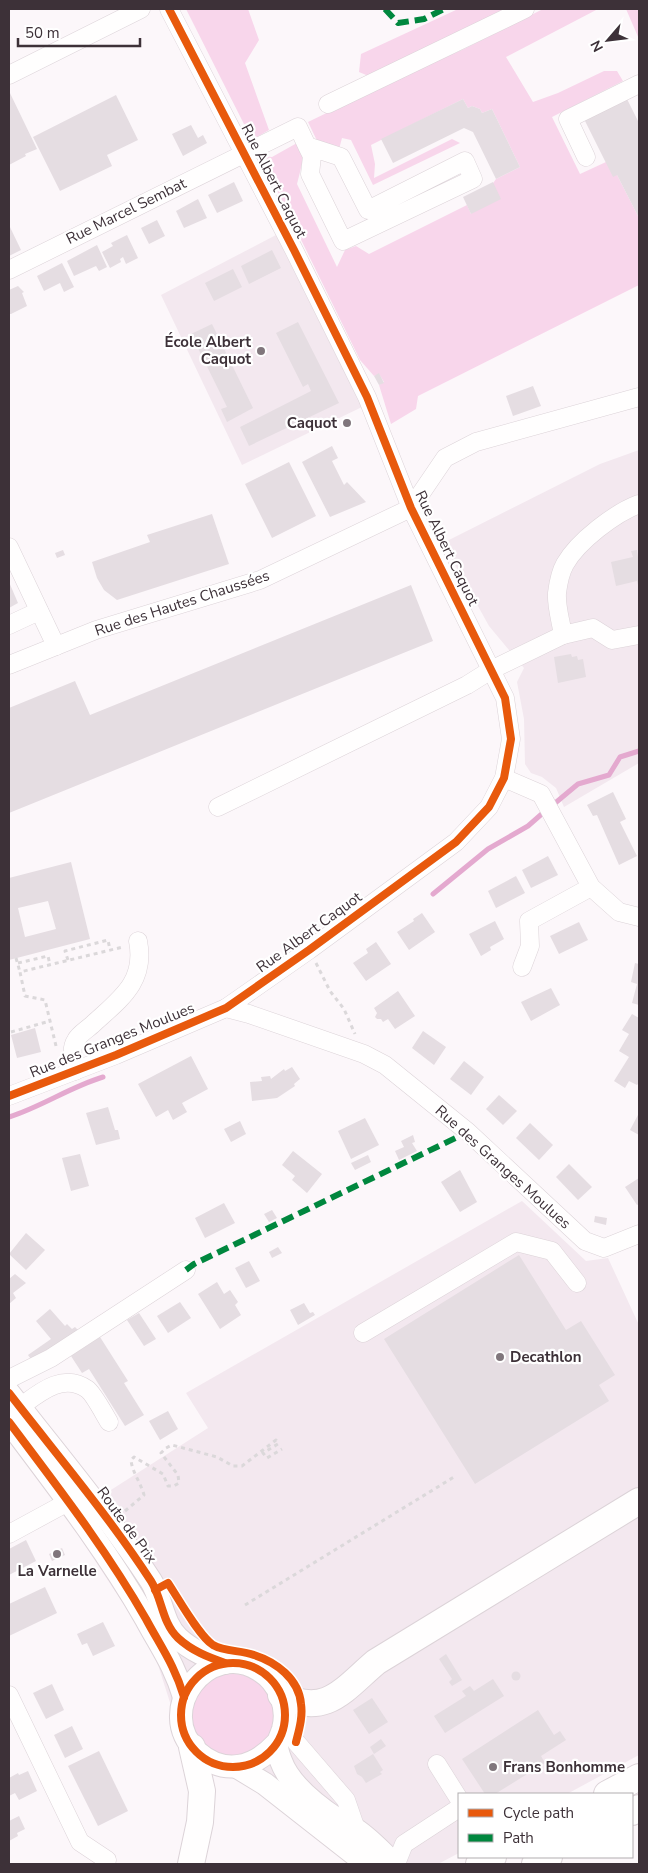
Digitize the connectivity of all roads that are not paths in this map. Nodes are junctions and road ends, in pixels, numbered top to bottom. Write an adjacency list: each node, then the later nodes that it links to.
1 (141, 9): 4 (street)
2 (169, 9): 8 (street, Rue Albert Caquot)
3 (525, 9): 6 (street)
4 (9, 75)
5 (639, 84): 9 (street)
6 (328, 104)
7 (308, 146): 7 (street); 8 (street, Rue Marcel Sembat)
8 (244, 154): 10 (street, Rue Marcel Sembat); 13 (street, Rue Albert Caquot)
9 (586, 157)
10 (9, 270)
11 (639, 397): 13 (street)
12 (639, 504): 17 (street)
13 (411, 508): 19 (street, Rue des Hautes Chaussées); 21 (street, Rue Albert Caquot)
14 (9, 547): 15 (street)
15 (39, 611): 16 (street); 19 (street)
16 (9, 625)
17 (564, 635): 18 (street); 21 (street)
18 (639, 635)
19 (56, 646): 20 (street, Rue des Hautes Chaussées)
20 (9, 665)
21 (491, 670): 22 (street, Rue Albert Caquot); 23 (street)
22 (504, 778): 24 (street); 28 (street, Rue Albert Caquot)
23 (218, 807)
24 (591, 887): 25 (street); 27 (street)
25 (639, 917)
26 (138, 941): 29 (street)
27 (522, 967)
28 (226, 1008): 29 (street, Rue des Granges Moulues); 31 (street, Rue des Granges Moulues)
29 (69, 1073): 30 (street, Rue des Granges Moulues)
30 (9, 1095)
31 (639, 1234)
32 (186, 1270): 35 (street)
33 (577, 1283): 34 (street)
34 (363, 1333)
35 (9, 1379)
36 (12, 1407): 37 (street); 38 (main road, Route de Prix)
37 (109, 1422)
38 (78, 1497): 40 (street); 41 (main road, Route de Prix); 44 (main road, Route de Prix)
39 (639, 1501): 43 (highway)
40 (9, 1534)
41 (225, 1663): 43 (main road, Route de Prix); 44 (main road, Route de Prix)
42 (9, 1695): 56 (street)
43 (281, 1695): 45 (main road)
44 (184, 1697): 46 (main road, Route de Prix)
45 (286, 1743): 48 (main road); 58 (main road)
46 (192, 1747): 48 (main road); 57 (highway)
47 (437, 1764): 51 (street)
48 (237, 1767): 53 (main road)
49 (639, 1776): 50 (highway)
50 (609, 1793)
51 (458, 1797)
52 (458, 1809): 58 (street)
53 (359, 1858): 58 (street)
54 (491, 1858): 59 (highway)
55 (547, 1858): 60 (highway)
56 (107, 1860)
57 (191, 1864)
58 (394, 1864)
59 (479, 1864)
60 (535, 1864)

